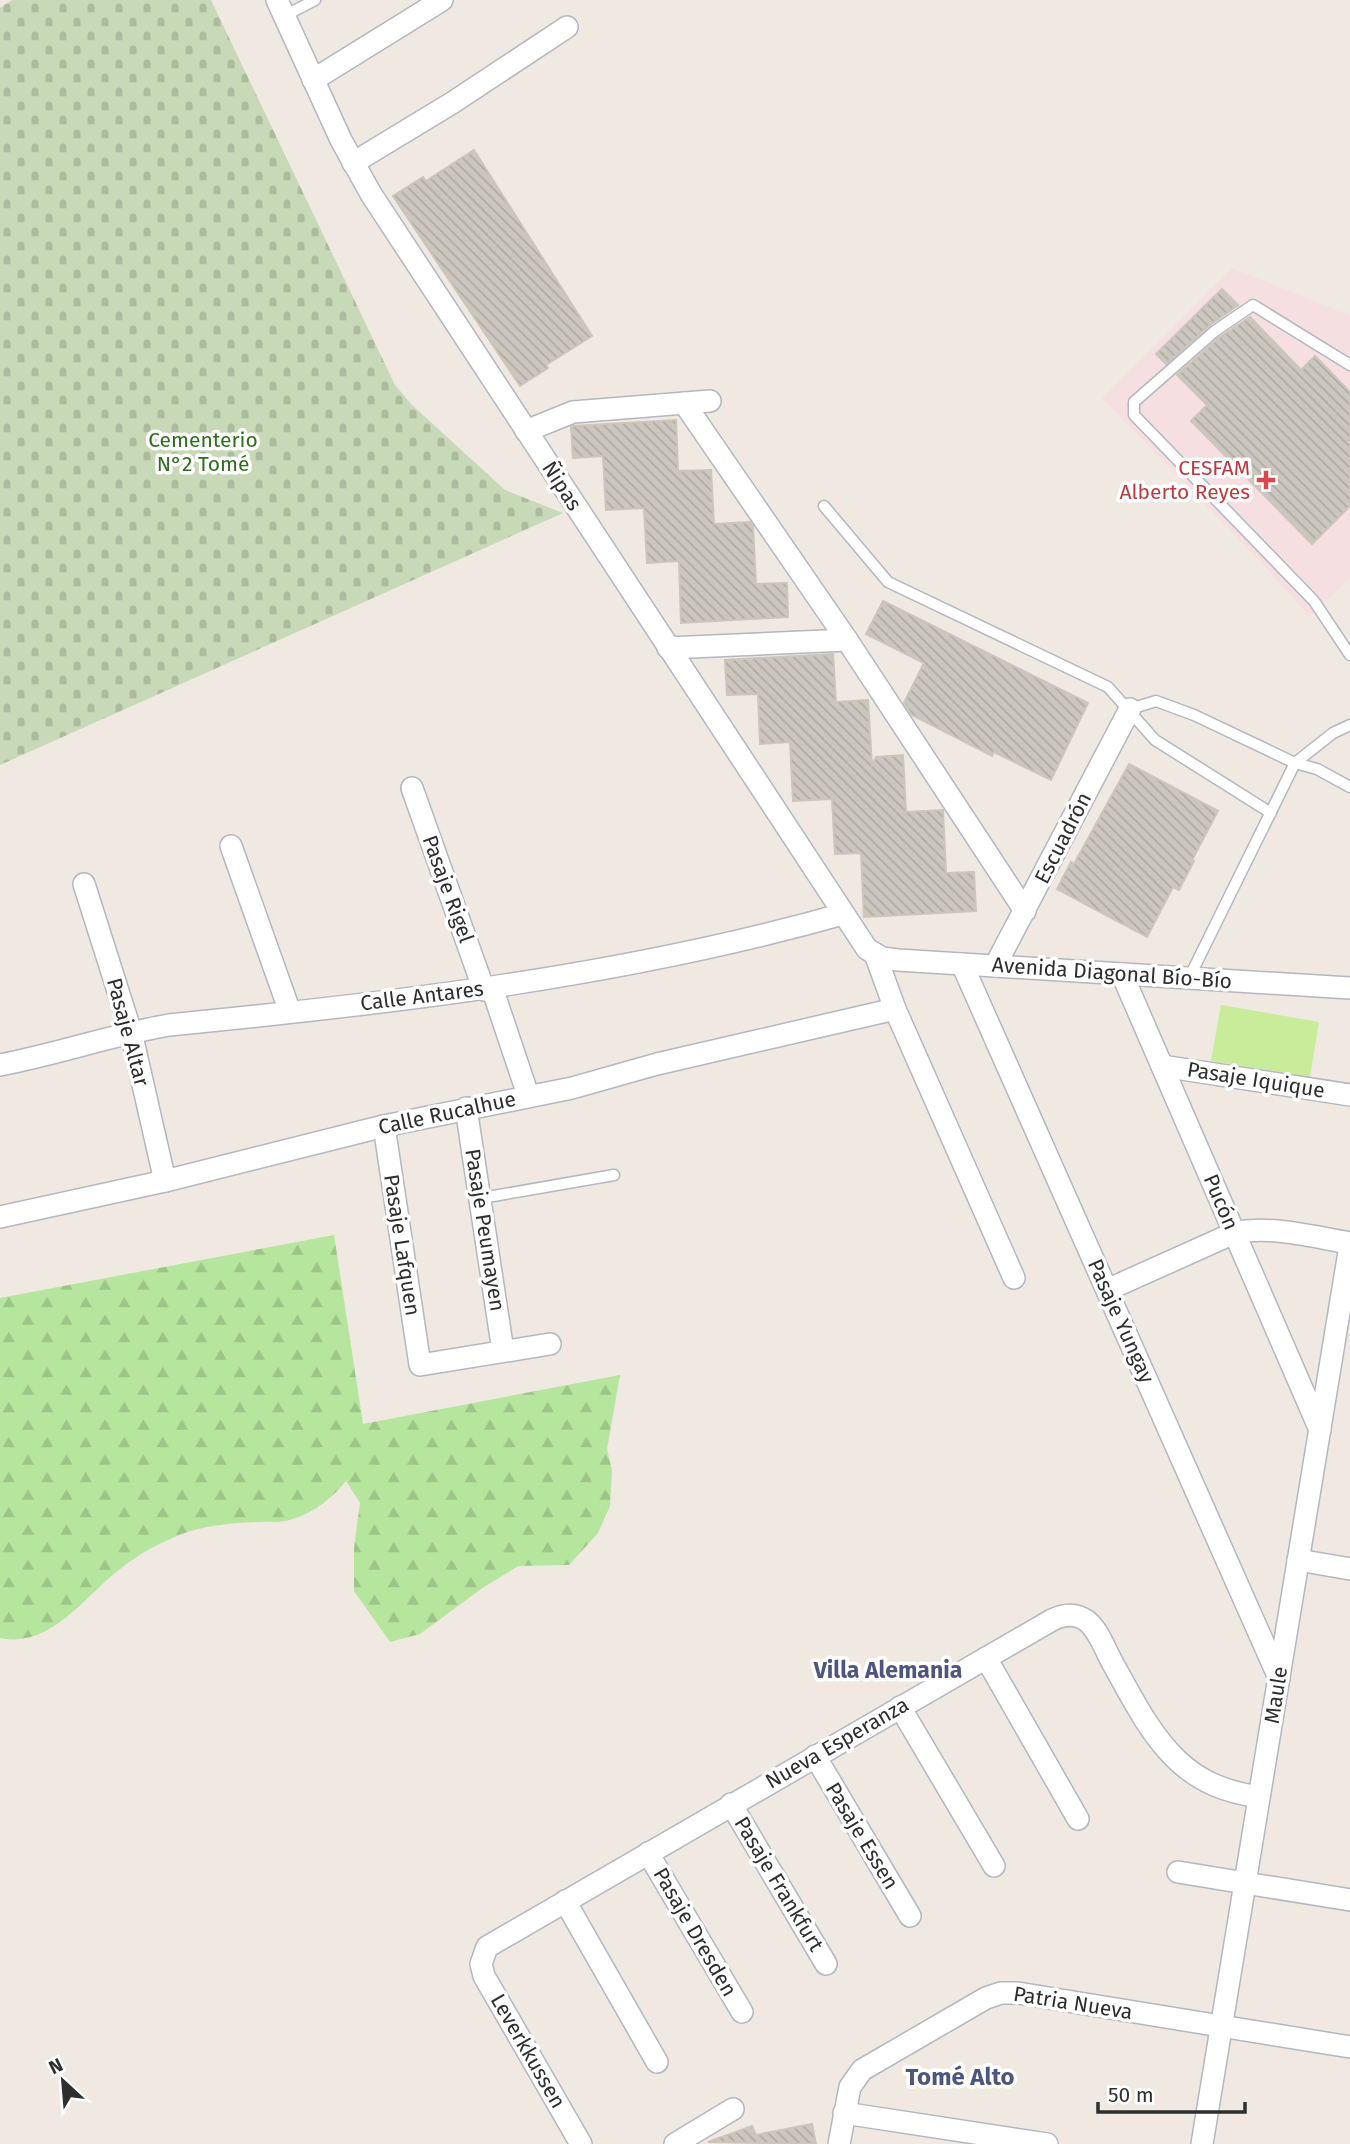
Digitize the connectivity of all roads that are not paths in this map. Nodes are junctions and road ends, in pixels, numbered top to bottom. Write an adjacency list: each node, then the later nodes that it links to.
1 (315, 0): 3 (lane)
2 (442, 0): 5 (street)
3 (281, 8): 5 (street, Ñipas)
4 (567, 27): 6 (street)
5 (313, 80): 6 (street, Ñipas)
6 (353, 163): 10 (street, Ñipas)
7 (1350, 365): 14 (lane)
8 (710, 401): 9 (street)
9 (684, 403): 10 (street); 12 (street)
10 (526, 431): 13 (street, Ñipas)
11 (824, 506): 15 (lane)
12 (847, 640): 13 (street); 23 (street)
13 (668, 648): 24 (street, Ñipas)
14 (1350, 655)
15 (1130, 709): 17 (lane); 20 (lane); 23 (street, Escuadrón)
16 (1350, 725): 17 (lane)
17 (1295, 763): 18 (lane); 20 (lane)
18 (1350, 787)
19 (412, 788): 31 (street, Pasaje Rigel)
20 (1271, 813): 29 (lane)
21 (231, 846): 33 (street)
22 (84, 884): 34 (street, Pasaje Altar)
23 (1026, 911): 27 (street, Escuadrón)
24 (843, 915): 25 (street, Ñipas); 31 (street, Calle Antares)
25 (875, 954): 26 (street, Avenida Diagonal Bío-Bío); 32 (street)
26 (962, 964): 27 (street, Avenida Diagonal Bío-Bío); 48 (street, Pasaje Yungay)
27 (995, 966): 28 (street, Avenida Diagonal Bío-Bío)
28 (1122, 974): 29 (street, Avenida Diagonal Bío-Bío); 36 (street, Pucón)
29 (1189, 978): 30 (street, Avenida Diagonal Bío-Bío)
30 (1350, 988)
31 (488, 989): 33 (street, Calle Antares); 37 (street)
32 (895, 1009): 37 (street, Calle Rucalhue); 47 (street)
33 (290, 1012): 34 (street, Calle Antares)
34 (131, 1032): 35 (street, Calle Antares); 42 (street, Pasaje Altar)
35 (0, 1065)
36 (1162, 1066): 38 (street, Pasaje Iquique); 45 (street, Pucón)
37 (528, 1095): 39 (street, Calle Rucalhue)
38 (1350, 1095)
39 (466, 1108): 40 (street, Calle Rucalhue); 43 (street, Pasaje Peumayen)
40 (384, 1126): 42 (street, Calle Rucalhue); 50 (street, Pasaje Lafquen)
41 (614, 1175): 43 (lane)
42 (165, 1181): 44 (street, Calle Rucalhue)
43 (482, 1198): 50 (street, Pasaje Peumayen)
44 (0, 1217)
45 (1234, 1233): 46 (street); 48 (street); 51 (street, Pucón)
46 (1350, 1244): 51 (street, Maule)
47 (1014, 1278)
48 (1107, 1290): 55 (street, Pasaje Yungay)
49 (550, 1344): 50 (street)
50 (503, 1351)
51 (1320, 1430): 52 (street, Maule)
52 (1298, 1560): 53 (street); 55 (street, Maule)
53 (1350, 1569)
54 (986, 1658): 56 (street, Nueva Esperanza); 58 (street, Nueva Esperanza); 60 (street)
55 (1279, 1678): 58 (street, Maule)
56 (900, 1707): 57 (street, Nueva Esperanza); 62 (street)
57 (815, 1756): 59 (street, Nueva Esperanza); 67 (street, Pasaje Essen)
58 (1259, 1797): 64 (street, Maule)
59 (732, 1804): 61 (street, Nueva Esperanza); 69 (street, Pasaje Frankfurt)
60 (1078, 1819)
61 (648, 1853): 66 (street, Nueva Esperanza); 70 (street, Pasaje Dresden)
62 (994, 1866)
63 (1178, 1872): 64 (street)
64 (1245, 1883): 65 (street); 71 (street, Maule)
65 (1350, 1900)
66 (565, 1901): 68 (street, Nueva Esperanza); 73 (street)
67 (910, 1916)
68 (482, 1957): 76 (street, Leverkkussen)
69 (826, 1964)
70 (742, 2012)
71 (1221, 2026): 72 (street, Patria Nueva); 75 (street, Patria Nueva); 80 (street, Maule)
72 (1350, 2048)
73 (657, 2062)
74 (733, 2109): 77 (street)
75 (844, 2113): 78 (street, Patria Nueva); 79 (street)
76 (581, 2144)
77 (675, 2144)
78 (839, 2144)
79 (1047, 2144)
80 (1202, 2144)

